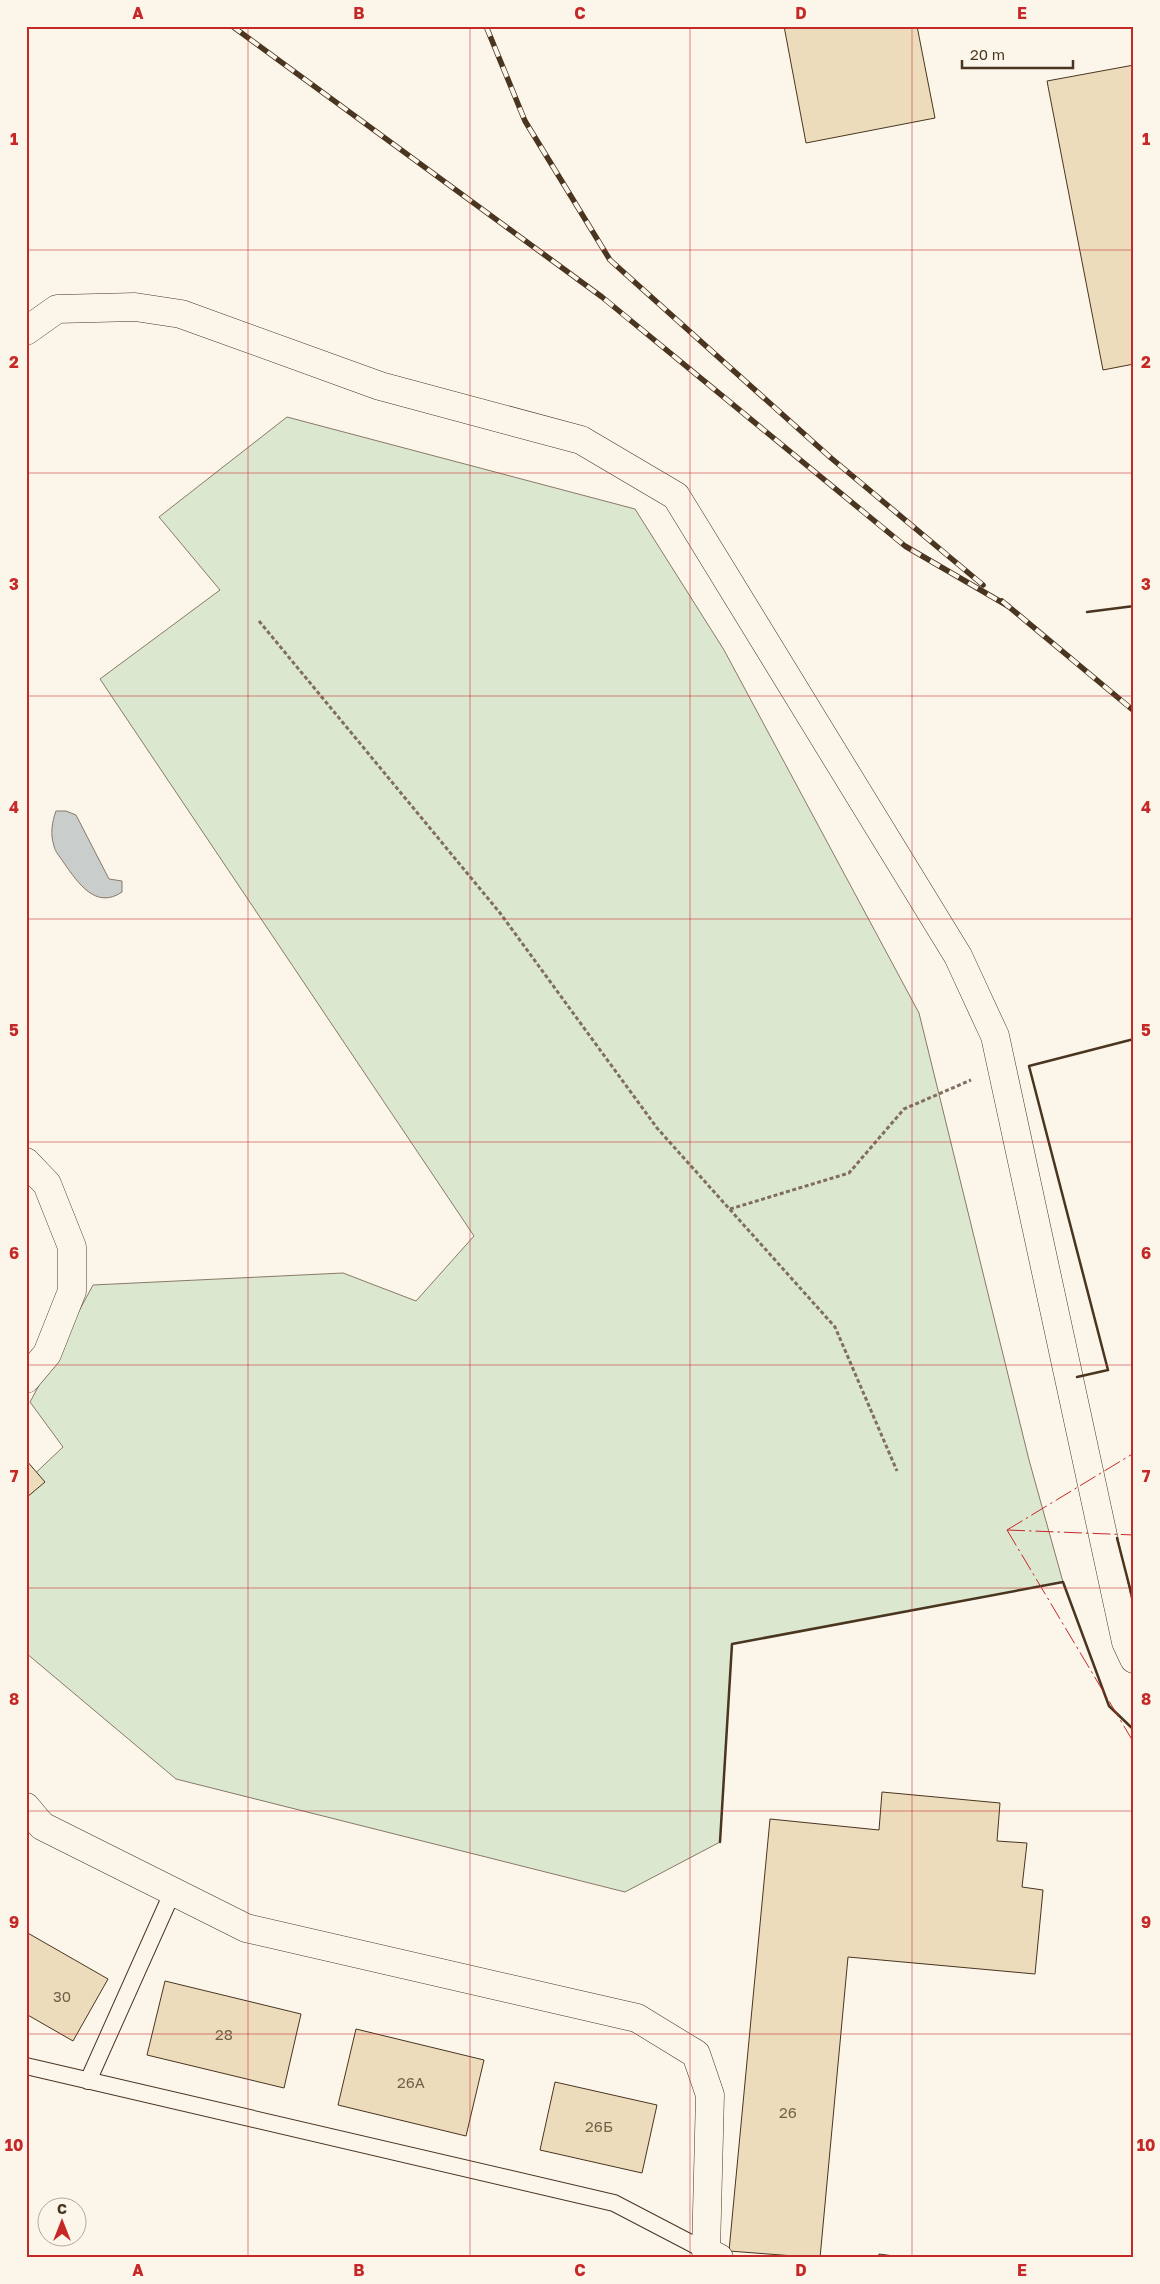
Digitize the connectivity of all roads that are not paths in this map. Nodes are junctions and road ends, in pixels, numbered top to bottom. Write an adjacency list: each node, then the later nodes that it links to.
1 (26, 331): 4 (street)
2 (26, 1162): 3 (street)
3 (26, 1379)
4 (1134, 1659)
5 (26, 1807): 6 (street)
6 (172, 1891): 8 (lane); 9 (street)
7 (26, 2066): 8 (lane)
8 (88, 2081): 9 (lane)
9 (713, 2254)

